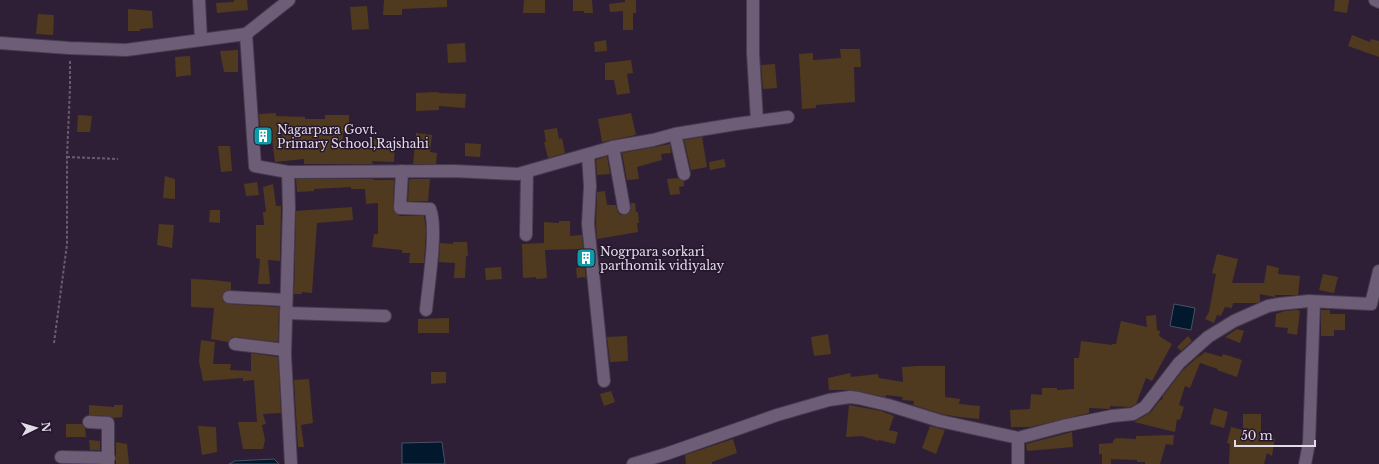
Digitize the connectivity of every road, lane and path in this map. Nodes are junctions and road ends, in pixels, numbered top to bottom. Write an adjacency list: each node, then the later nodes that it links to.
1 (199, 0): 7 (street)
2 (290, 0): 6 (street)
3 (753, 0): 11 (street)
4 (1375, 0): 5 (street)
5 (1379, 2)
6 (246, 34): 7 (street); 18 (street)
7 (201, 40): 9 (street)
8 (0, 43): 9 (street)
9 (69, 48): 15 (path)
10 (788, 117): 11 (street)
11 (757, 121): 12 (street)
12 (675, 134): 13 (street); 20 (street)
13 (613, 148): 14 (street); 21 (street)
14 (588, 155): 19 (street); 34 (street)
15 (67, 158): 16 (path); 31 (path)
16 (118, 159)
17 (402, 170): 18 (street); 19 (street); 28 (street)
18 (288, 172): 25 (street)
19 (527, 172): 22 (street)
20 (684, 174)
21 (624, 208)
22 (526, 235)
23 (1379, 271): 27 (street)
24 (229, 298): 25 (street)
25 (286, 300): 29 (street)
26 (1314, 302): 27 (street); 36 (street); 42 (street)
27 (1375, 304)
28 (426, 310)
29 (286, 313): 30 (street); 33 (street)
30 (385, 316)
31 (54, 343)
32 (235, 344): 33 (street)
33 (285, 350): 39 (street)
34 (604, 381)
35 (89, 422): 38 (street)
36 (1018, 438): 40 (street); 41 (street)
37 (62, 457): 38 (street)
38 (108, 461)
39 (291, 464)
40 (633, 464)
41 (1018, 464)
42 (1305, 464)

